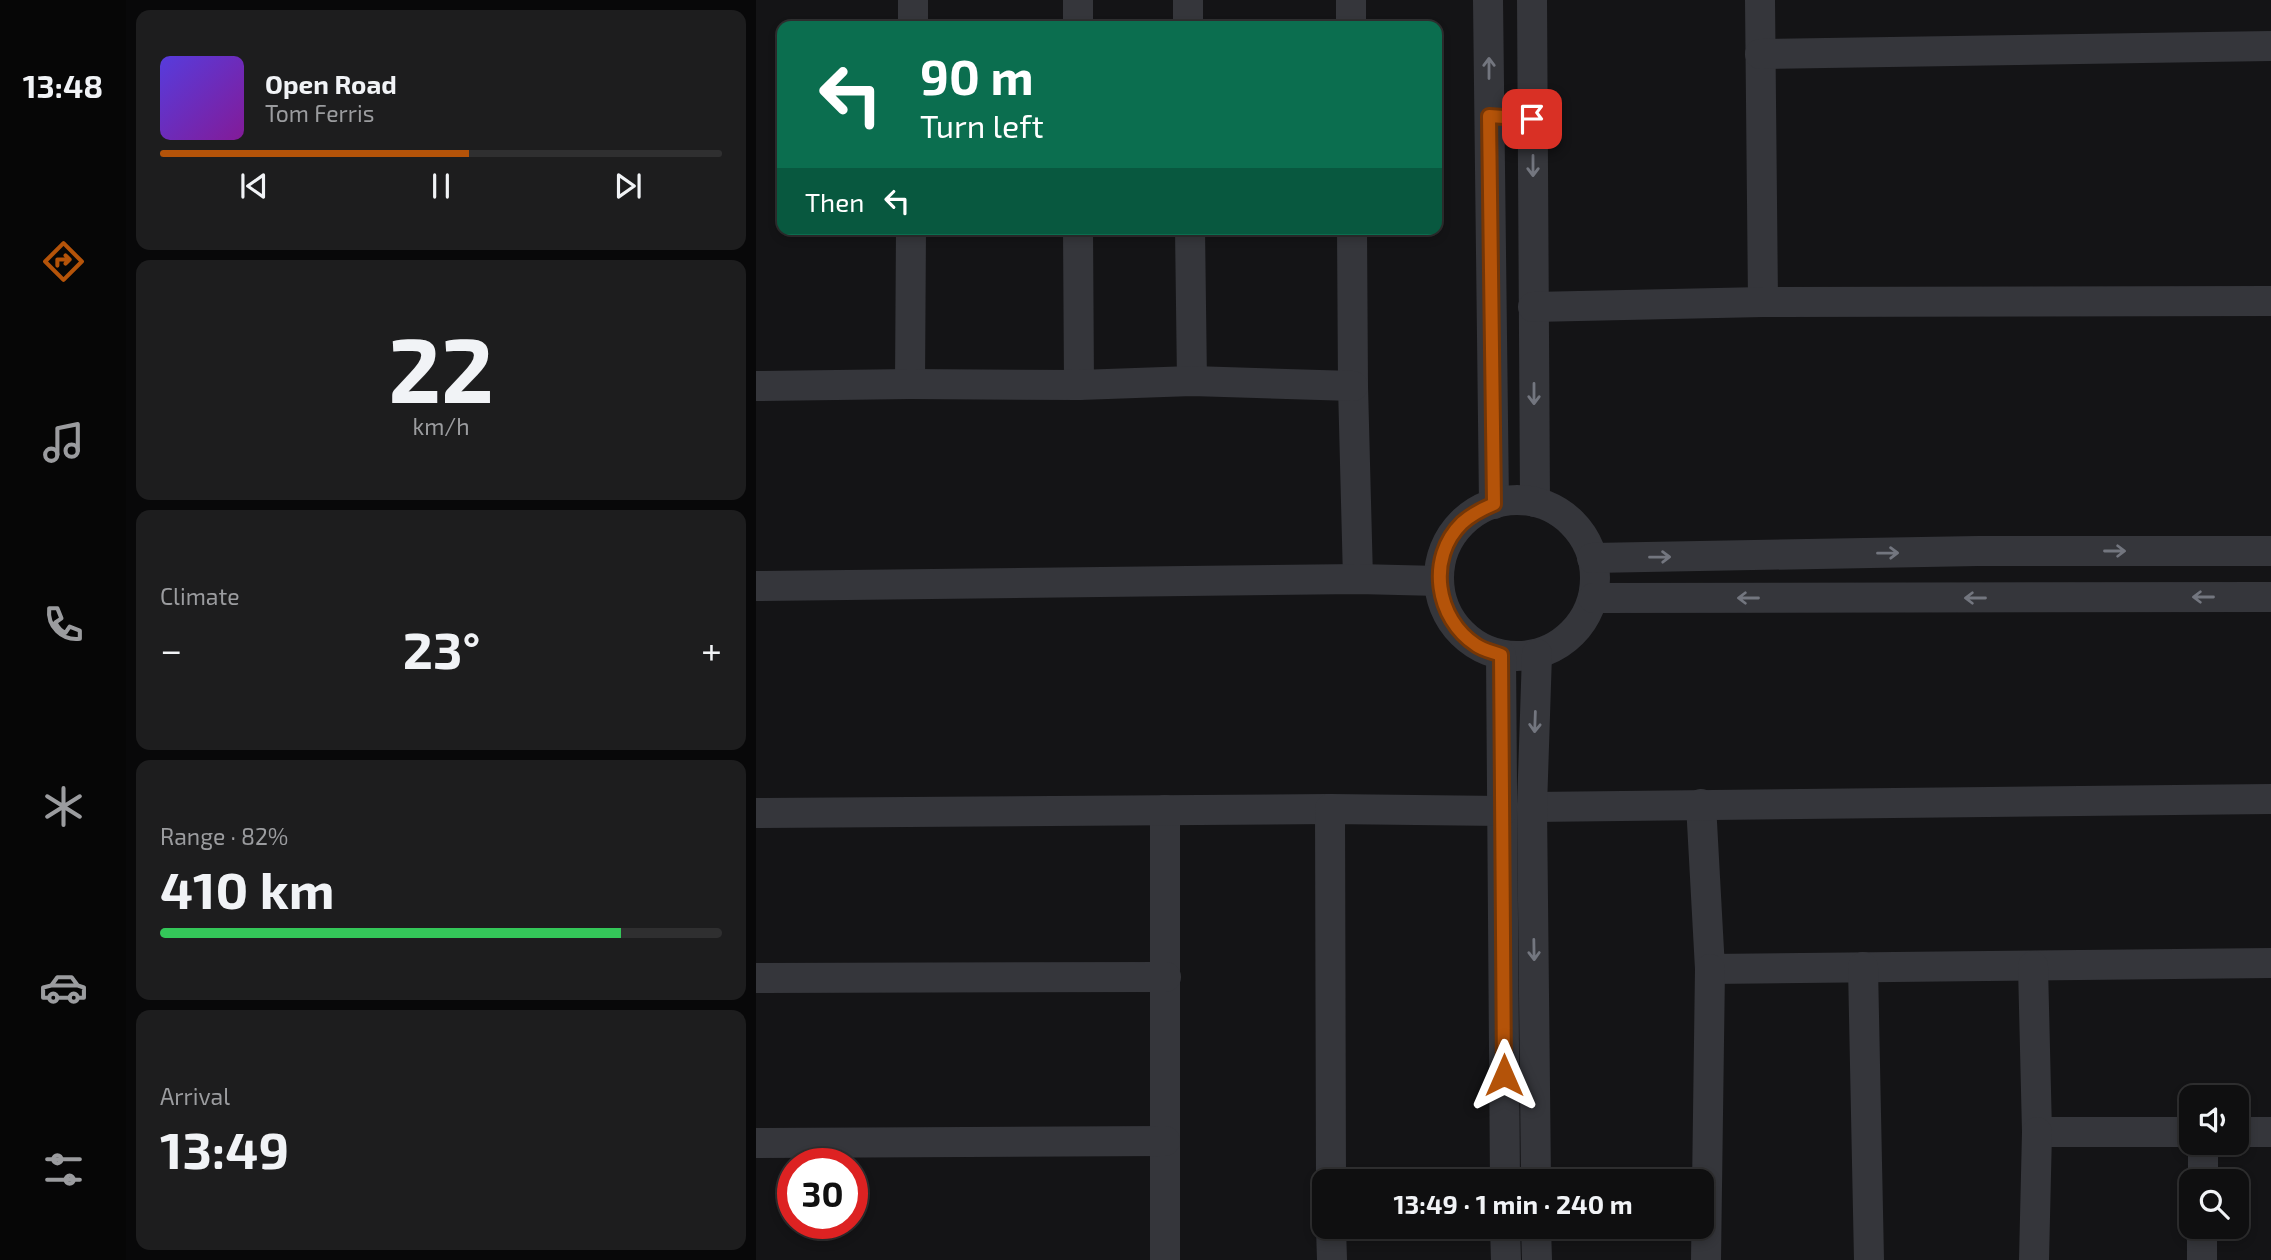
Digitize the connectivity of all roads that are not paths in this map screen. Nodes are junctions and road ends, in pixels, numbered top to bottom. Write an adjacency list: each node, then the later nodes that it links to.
1 (913, 0): 8 (street)
2 (1077, 0): 9 (street)
3 (1188, 0): 10 (street)
4 (1350, 0): 11 (street)
5 (1488, 0): 14 (street, one-way to 5)
6 (1532, 0): 15 (street)
7 (1760, 0): 13 (street)
8 (912, 21)
9 (1078, 21)
10 (1188, 21)
11 (1351, 21)
12 (2271, 46): 13 (street)
13 (1760, 54): 21 (street)
14 (1489, 116): 15 (street); 29 (street)
15 (1532, 119): 22 (street, one-way to 22)
16 (911, 235): 24 (street)
17 (1078, 235): 25 (street)
18 (1190, 235): 23 (street)
19 (1352, 235): 27 (street)
20 (2271, 300): 21 (street)
21 (1763, 302): 22 (street)
22 (1533, 307): 28 (street, one-way to 28)
23 (1192, 381): 25 (street); 27 (street)
24 (910, 384): 25 (street); 26 (street)
25 (1079, 385)
26 (756, 386)
27 (1353, 386): 32 (street)
28 (1535, 502): 29 (street); 31 (street)
29 (1494, 504): 33 (street)
30 (2271, 551): 31 (street, one-way to 30)
31 (1592, 558): 36 (street)
32 (1358, 579): 33 (street); 34 (street)
33 (1439, 581): 38 (street)
34 (756, 586)
35 (2271, 597): 36 (street, one-way to 36)
36 (1592, 598): 37 (street)
37 (1536, 654): 38 (street); 41 (street, one-way to 41)
38 (1501, 655): 44 (street)
39 (2271, 799): 40 (street)
40 (1701, 804): 41 (street); 49 (street)
41 (1532, 807): 60 (street, one-way to 60)
42 (1330, 809): 43 (street); 44 (street); 58 (street)
43 (1165, 810): 45 (street); 50 (street)
44 (1502, 811): 59 (street)
45 (756, 813)
46 (2271, 963): 47 (street)
47 (2033, 966): 48 (street); 52 (street)
48 (1863, 967): 49 (street); 70 (street)
49 (1710, 969): 69 (street)
50 (1166, 977): 51 (street); 56 (street)
51 (756, 978)
52 (2037, 1132): 53 (street); 71 (street)
53 (2179, 1132)
54 (2249, 1132): 55 (street)
55 (2271, 1132)
56 (1165, 1141): 57 (street); 65 (street)
57 (756, 1143)
58 (1331, 1169)
59 (1505, 1169)
60 (1536, 1169)
61 (1331, 1239): 66 (street)
62 (1506, 1239): 67 (street)
63 (1536, 1239): 68 (street)
64 (2202, 1239): 72 (street)
65 (1165, 1260)
66 (1332, 1260)
67 (1506, 1260)
68 (1537, 1260)
69 (1706, 1260)
70 (1869, 1260)
71 (2034, 1260)
72 (2202, 1260)

